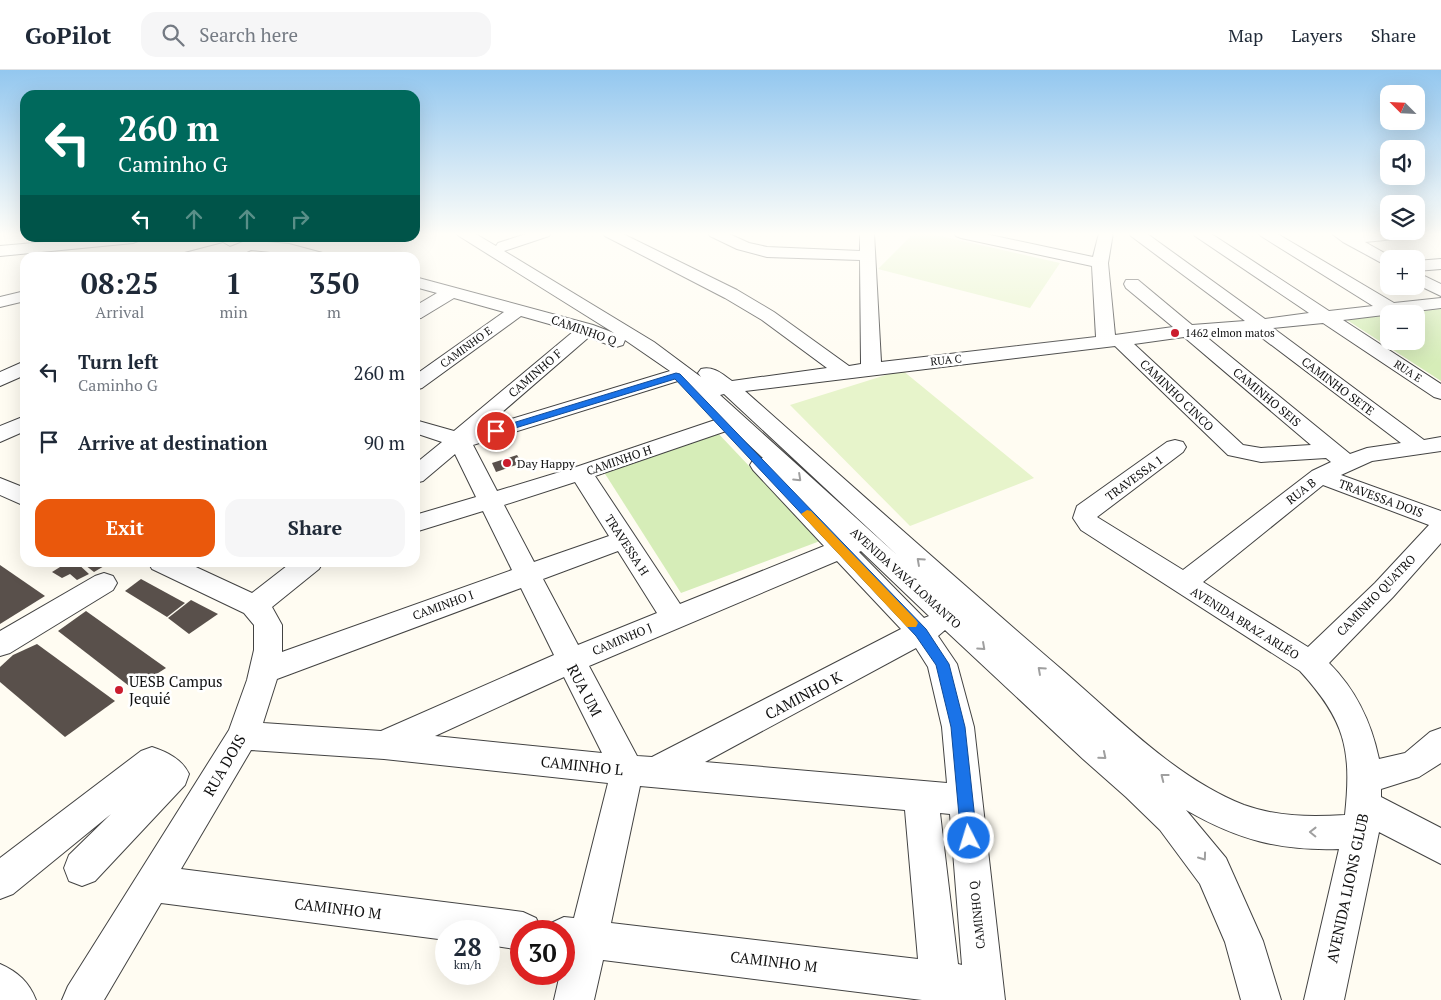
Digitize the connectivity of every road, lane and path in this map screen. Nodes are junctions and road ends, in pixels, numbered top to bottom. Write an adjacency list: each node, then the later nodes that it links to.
1 (534, 276): 32 (street, AVENIDA VAVÁ LOMANTO)
2 (554, 276): 35 (street, AVENIDA VAVÁ LOMANTO)
3 (696, 276): 31 (street)
4 (869, 276): 29 (street)
5 (1102, 276): 26 (street)
6 (1195, 276): 23 (street, CAMINHO SETE)
7 (1265, 276): 22 (street, RUA E)
8 (1337, 276): 17 (street)
9 (1425, 282): 12 (street)
10 (420, 283): 13 (street, CAMINHO Q)
11 (1132, 284): 25 (street, CAMINHO SEIS)
12 (1441, 291)
13 (451, 292): 19 (street, CAMINHO Q); 21 (street)
14 (20, 297): 15 (street)
15 (0, 302)
16 (1441, 302): 18 (street, RUA C)
17 (1384, 305)
18 (1420, 305)
19 (518, 310): 24 (street, CAMINHO Q); 34 (street, CAMINHO E)
20 (1380, 310): 22 (street, RUA C)
21 (420, 311)
22 (1326, 317): 23 (street, RUA C); 36 (street, RUA E)
23 (1259, 324): 25 (street, RUA C); 42 (street, CAMINHO SETE)
24 (587, 329): 32 (street, CAMINHO Q); 41 (street, CAMINHO F)
25 (1187, 331): 26 (street, RUA C); 44 (street, CAMINHO SEIS)
26 (1112, 341): 29 (street, RUA C); 44 (street, CAMINHO CINCO)
27 (20, 352): 28 (street)
28 (0, 360)
29 (871, 369): 31 (street, RUA C)
30 (20, 370): 33 (street)
31 (845, 372): 35 (street, RUA C)
32 (681, 374): 35 (street, AVENIDA VAVÁ LOMANTO); 37 (street, CAMINHO Q); 41 (street)
33 (0, 380)
34 (420, 380)
35 (716, 389): 37 (street, AVENIDA VAVÁ LOMANTO); 61 (street, AVENIDA VAVÁ LOMANTO, one-way to 35)
36 (1441, 393)
37 (730, 422): 46 (street, CAMINHO H); 54 (street, AVENIDA VAVÁ LOMANTO)
38 (20, 425): 40 (street)
39 (420, 428): 41 (street)
40 (0, 435)
41 (459, 441): 45 (street, CAMINHO F); 48 (street, RUA UM)
42 (1430, 446): 44 (street, RUA B)
43 (1176, 448): 49 (street, TRAVESSA 1)
44 (1339, 457): 47 (street, RUA B)
45 (420, 472)
46 (581, 473): 48 (street, CAMINHO H); 53 (street, TRAVESSA H)
47 (1320, 476): 50 (street, TRAVESSA DOIS); 59 (street, RUA B)
48 (490, 500): 51 (street, CAMINHO H); 57 (street, RUA UM)
49 (1092, 509): 59 (street, AVENIDA BRAZ ARLÉO)
50 (1441, 520)
51 (420, 522)
52 (1441, 527): 66 (street, CAMINHO QUATRO)
53 (623, 540): 57 (street, CAMINHO I); 62 (street, TRAVESSA H)
54 (852, 545): 61 (street, AVENIDA VAVÁ LOMANTO); 62 (street, CAMINHO J); 63 (street, CAMINHO Q)
55 (173, 567): 60 (street)
56 (304, 567): 60 (street)
57 (528, 573): 65 (street, RUA UM); 67 (street, CAMINHO I)
58 (104, 583): 64 (street)
59 (1183, 584): 66 (street, AVENIDA BRAZ ARLÉO)
60 (254, 606): 67 (street, RUA DOIS)
61 (958, 610): 63 (street, CAMINHO K); 74 (street, AVENIDA VAVÁ LOMANTO, one-way to 61); 85 (street, AVENIDA VAVÁ LOMANTO, one-way to 85)
62 (674, 617): 65 (street, CAMINHO J)
63 (921, 633): 71 (street, CAMINHO K); 73 (street, CAMINHO Q)
64 (0, 645)
65 (570, 661): 70 (street, CAMINHO J); 71 (street, RUA UM)
66 (1310, 663): 74 (street, AVENIDA BRAZ ARLÉO)
67 (264, 671): 68 (street, RUA DOIS)
68 (243, 736): 70 (street, CAMINHO L); 78 (street, RUA DOIS)
69 (1441, 743): 74 (street, AVENIDA VAVÁ LOMANTO)
70 (384, 745): 71 (street, CAMINHO L)
71 (642, 771): 72 (street, CAMINHO L); 80 (street)
72 (921, 797): 73 (street, CAMINHO L); 81 (street)
73 (966, 800): 82 (street, CAMINHO Q)
74 (1364, 804): 75 (street); 86 (street, AVENIDA LIONS GLUB)
75 (1441, 847)
76 (82, 868): 77 (street)
77 (0, 881)
78 (154, 884): 79 (street, CAMINHO M); 83 (street, RUA DOIS)
79 (510, 929)
80 (576, 938): 81 (street, CAMINHO M); 84 (street)
81 (941, 990): 82 (street, CAMINHO M)
82 (985, 993)
83 (82, 1000)
84 (574, 1000)
85 (1262, 1000)
86 (1324, 1000)

